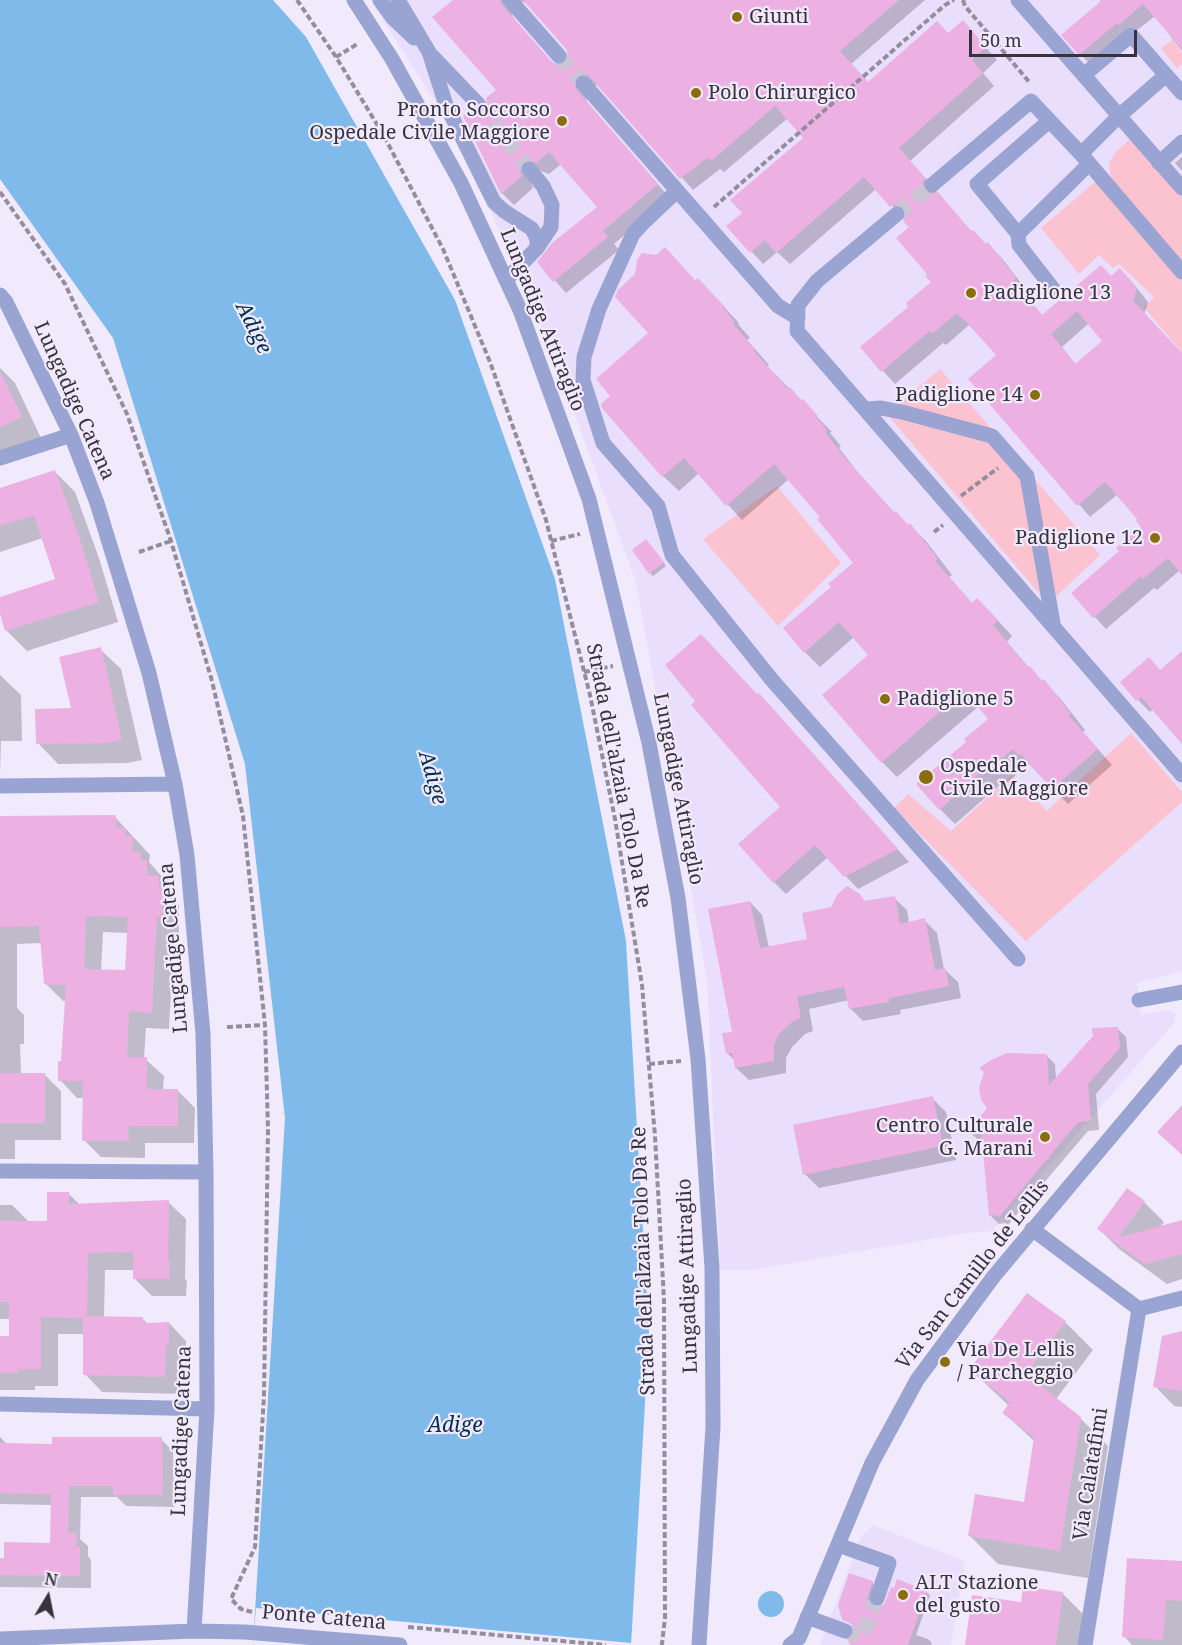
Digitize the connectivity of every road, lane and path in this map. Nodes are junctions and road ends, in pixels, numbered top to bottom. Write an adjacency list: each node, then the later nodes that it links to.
1 (297, 0): 12 (path, Strada dell'alzaia Tolo Da Re)
2 (354, 0): 9 (street, Lungadige Attiraglio)
3 (380, 0): 10 (street)
4 (510, 0): 11 (street)
5 (954, 0): 29 (path)
6 (963, 0): 17 (path)
7 (1018, 0): 13 (street)
8 (403, 3): 10 (street)
9 (375, 33): 12 (path); 33 (street, Lungadige Attiraglio)
10 (429, 52): 18 (street); 31 (street)
11 (559, 56)
12 (336, 57): 44 (path, Strada dell'alzaia Tolo Da Re)
13 (1084, 75): 14 (street); 19 (street)
14 (1166, 75): 16 (street); 19 (street)
15 (583, 83): 27 (street)
16 (1182, 93)
17 (1032, 100): 20 (street); 25 (street)
18 (478, 104)
19 (1119, 116): 22 (street); 23 (street)
20 (1049, 121): 22 (street); 30 (street)
21 (1182, 142): 23 (street)
22 (1085, 159): 30 (street); 32 (street)
23 (1159, 163): 26 (street)
24 (529, 169): 31 (street)
25 (932, 185)
26 (1182, 188)
27 (677, 191): 29 (street); 52 (street)
28 (897, 214): 36 (street)
29 (701, 218): 36 (street)
30 (1018, 234): 34 (street)
31 (537, 248): 33 (street)
32 (1182, 272)
33 (507, 279): 42 (street, Lungadige Attiraglio)
34 (1054, 290)
35 (0, 294): 38 (street, Lungadige Catena)
36 (798, 318): 37 (street)
37 (867, 409): 40 (street); 46 (street)
38 (71, 435): 39 (street); 50 (street, Lungadige Catena)
39 (0, 458)
40 (1011, 458): 41 (path); 46 (street)
41 (958, 499)
42 (597, 530): 44 (path); 47 (street, Lungadige Attiraglio)
43 (171, 541): 45 (path)
44 (551, 541): 48 (path, Strada dell'alzaia Tolo Da Re)
45 (139, 552)
46 (1053, 626): 49 (street)
47 (630, 662): 48 (path); 58 (street, Lungadige Attiraglio)
48 (584, 672): 59 (path, Strada dell'alzaia Tolo Da Re)
49 (1182, 775)
50 (175, 784): 51 (street); 61 (street, Lungadige Catena)
51 (0, 786)
52 (1018, 959)
53 (1182, 992): 54 (street)
54 (1138, 1000)
55 (265, 1024): 56 (path)
56 (227, 1027)
57 (1182, 1052): 62 (street, Via San Camillo de Lellis)
58 (698, 1059): 59 (path); 80 (street, Lungadige Attiraglio)
59 (649, 1064): 79 (path, Strada dell'alzaia Tolo Da Re)
60 (0, 1171): 61 (street)
61 (206, 1172): 66 (street, Lungadige Catena)
62 (1032, 1229): 64 (street); 67 (street, Via San Camillo de Lellis)
63 (1182, 1298): 64 (street)
64 (1139, 1309): 81 (street, Via Calatafimi)
65 (0, 1404): 66 (street)
66 (207, 1409): 73 (street, Lungadige Catena)
67 (838, 1545): 68 (street); 71 (street, Via San Camillo de Lellis)
68 (877, 1598)
69 (231, 1599): 70 (path)
70 (253, 1613)
71 (807, 1617): 74 (street); 76 (street, Via San Camillo de Lellis)
72 (406, 1627): 78 (path)
73 (194, 1631): 75 (street, Ponte Catena); 77 (street, Ponte Catena)
74 (845, 1631)
75 (0, 1639)
76 (796, 1643)
77 (400, 1645)
78 (606, 1645)
79 (660, 1645)
80 (699, 1645)
81 (1085, 1645)

